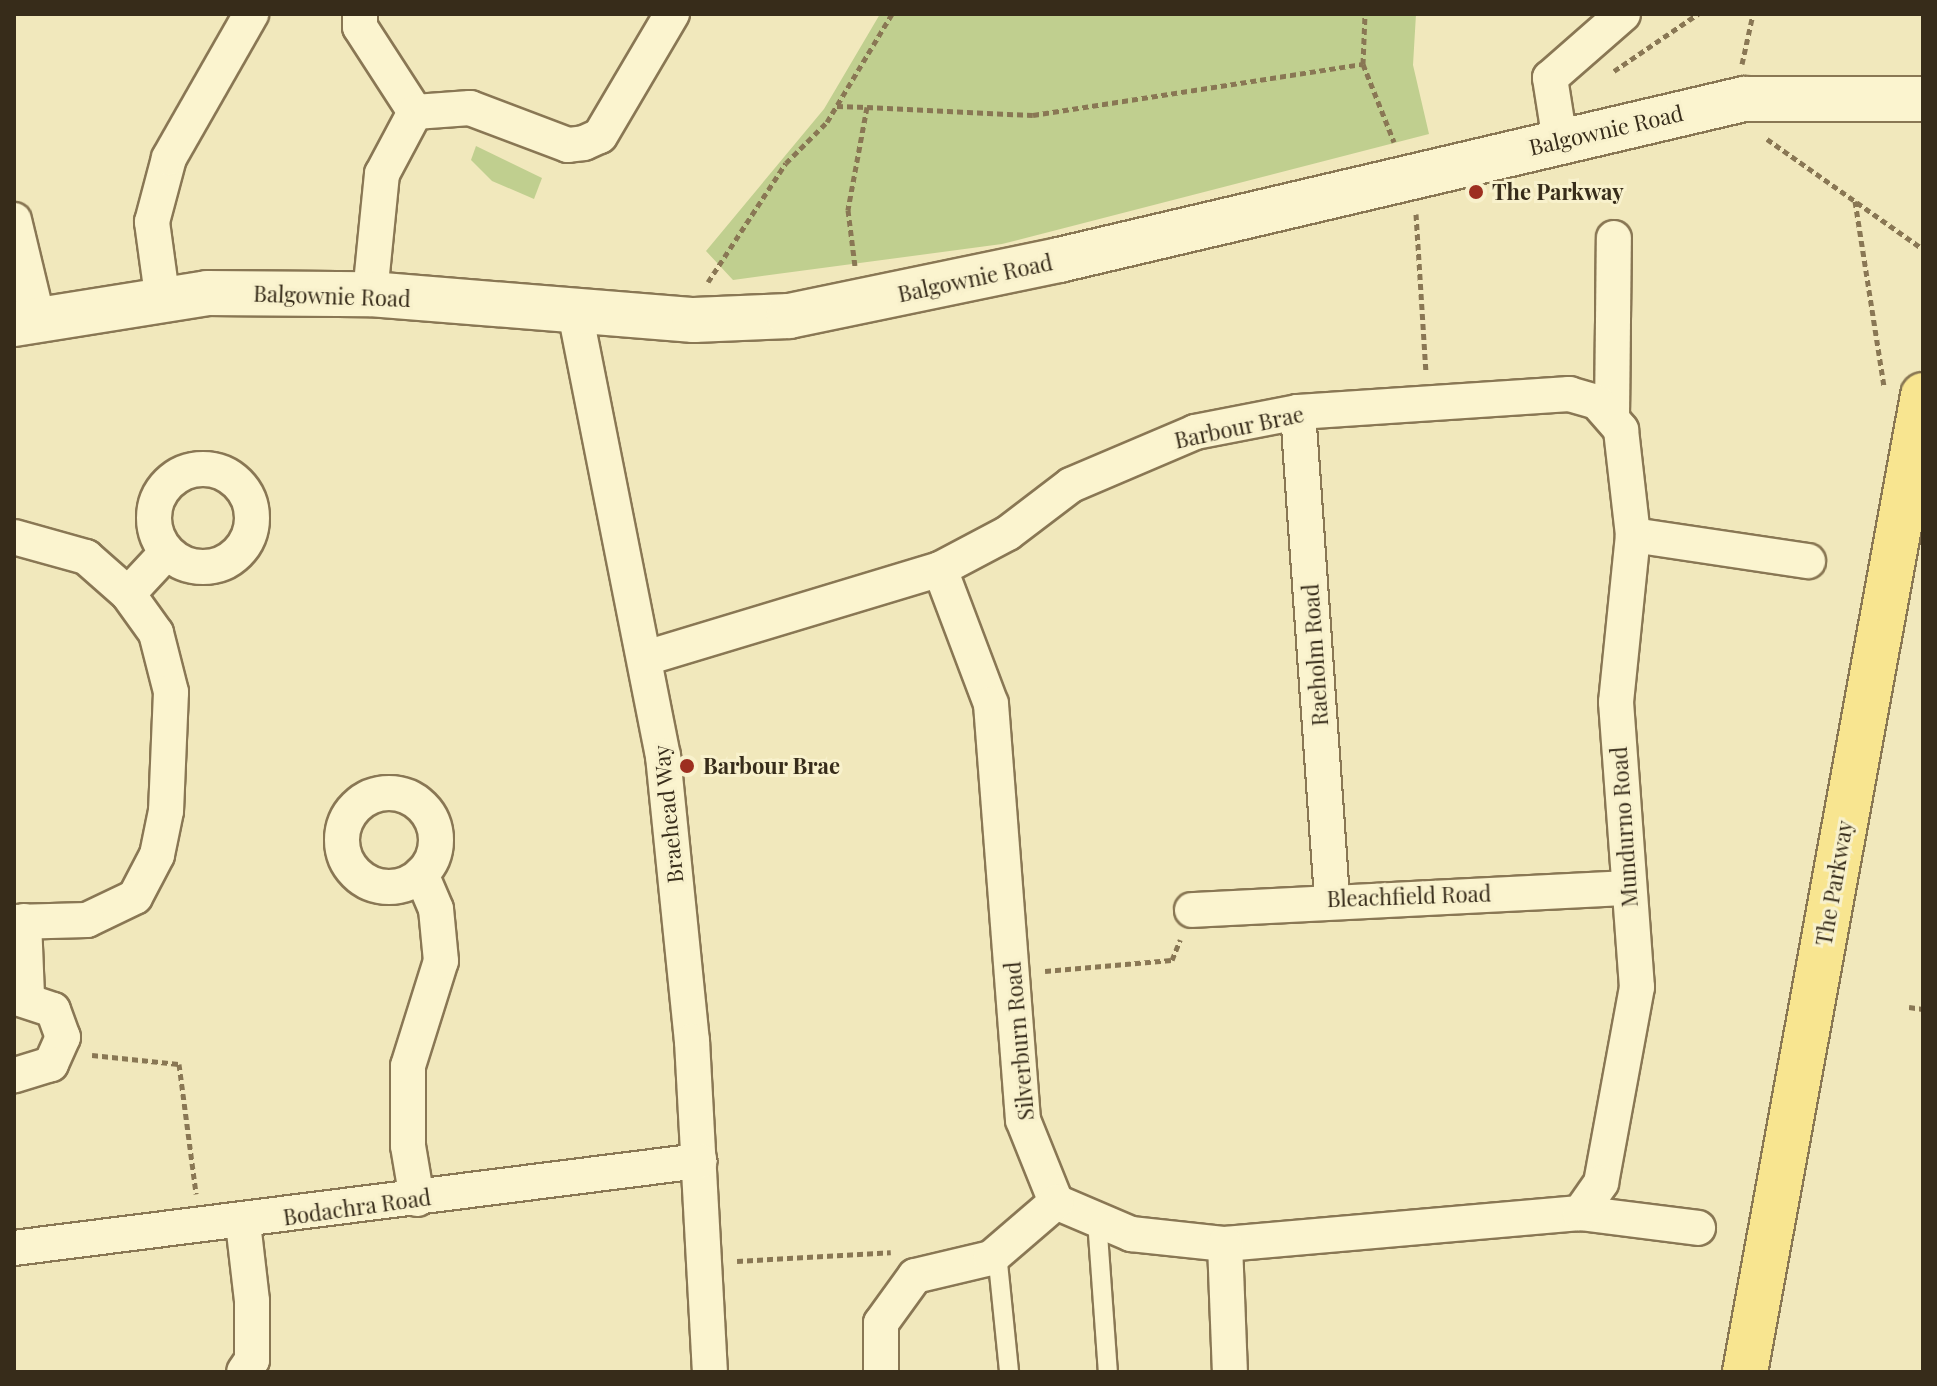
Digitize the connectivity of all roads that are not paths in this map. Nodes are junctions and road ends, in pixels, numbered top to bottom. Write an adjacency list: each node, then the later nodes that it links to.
1 (360, 14): 6 (street)
2 (672, 14): 6 (street)
3 (1623, 14): 7 (street)
4 (248, 15): 11 (street)
5 (1923, 99): 7 (street, Balgownie Road)
6 (415, 112): 10 (street)
7 (1560, 141): 12 (street, Balgownie Road)
8 (14, 220): 13 (street)
9 (1614, 238): 16 (street, Mundurno Road)
10 (370, 294): 11 (street, Balgownie Road); 12 (street, Balgownie Road)
11 (162, 295): 13 (street, Balgownie Road)
12 (575, 312): 23 (street, Braehead Way)
13 (25, 320)
14 (1923, 395): 47 (main road, The Parkway)
15 (1298, 412): 16 (street, Barbour Brae); 21 (street, Barbour Brae); 26 (street, Raeholm Road)
16 (1616, 423): 17 (street, Mundurno Road)
17 (1633, 535): 20 (street); 25 (street, Mundurno Road)
18 (14, 537): 22 (street)
19 (167, 552): 22 (street)
20 (1808, 561)
21 (940, 569): 23 (street, Barbour Brae); 33 (street, Silverburn Road)
22 (128, 594): 28 (street)
23 (649, 657): 31 (street, Braehead Way)
24 (421, 874): 32 (street)
25 (1626, 888): 26 (street, Bleachfield Road); 34 (street, Mundurno Road)
26 (1332, 899): 27 (street, Bleachfield Road)
27 (1192, 910)
28 (19, 922): 29 (street)
29 (20, 997): 30 (street)
30 (14, 1075)
31 (699, 1161): 32 (street, Bodachra Road); 42 (street, Braehead Way)
32 (417, 1199): 36 (street, Bodachra Road)
33 (1056, 1202): 35 (street); 40 (street)
34 (1580, 1213): 37 (street); 38 (street)
35 (1097, 1220): 38 (street); 45 (lane)
36 (243, 1223): 39 (street, Bodachra Road); 41 (street)
37 (1698, 1228)
38 (1225, 1244): 46 (street)
39 (14, 1248)
40 (997, 1253): 43 (street); 44 (lane)
41 (244, 1372)
42 (710, 1372)
43 (881, 1372)
44 (1009, 1372)
45 (1108, 1372)
46 (1230, 1372)
47 (1745, 1372)

